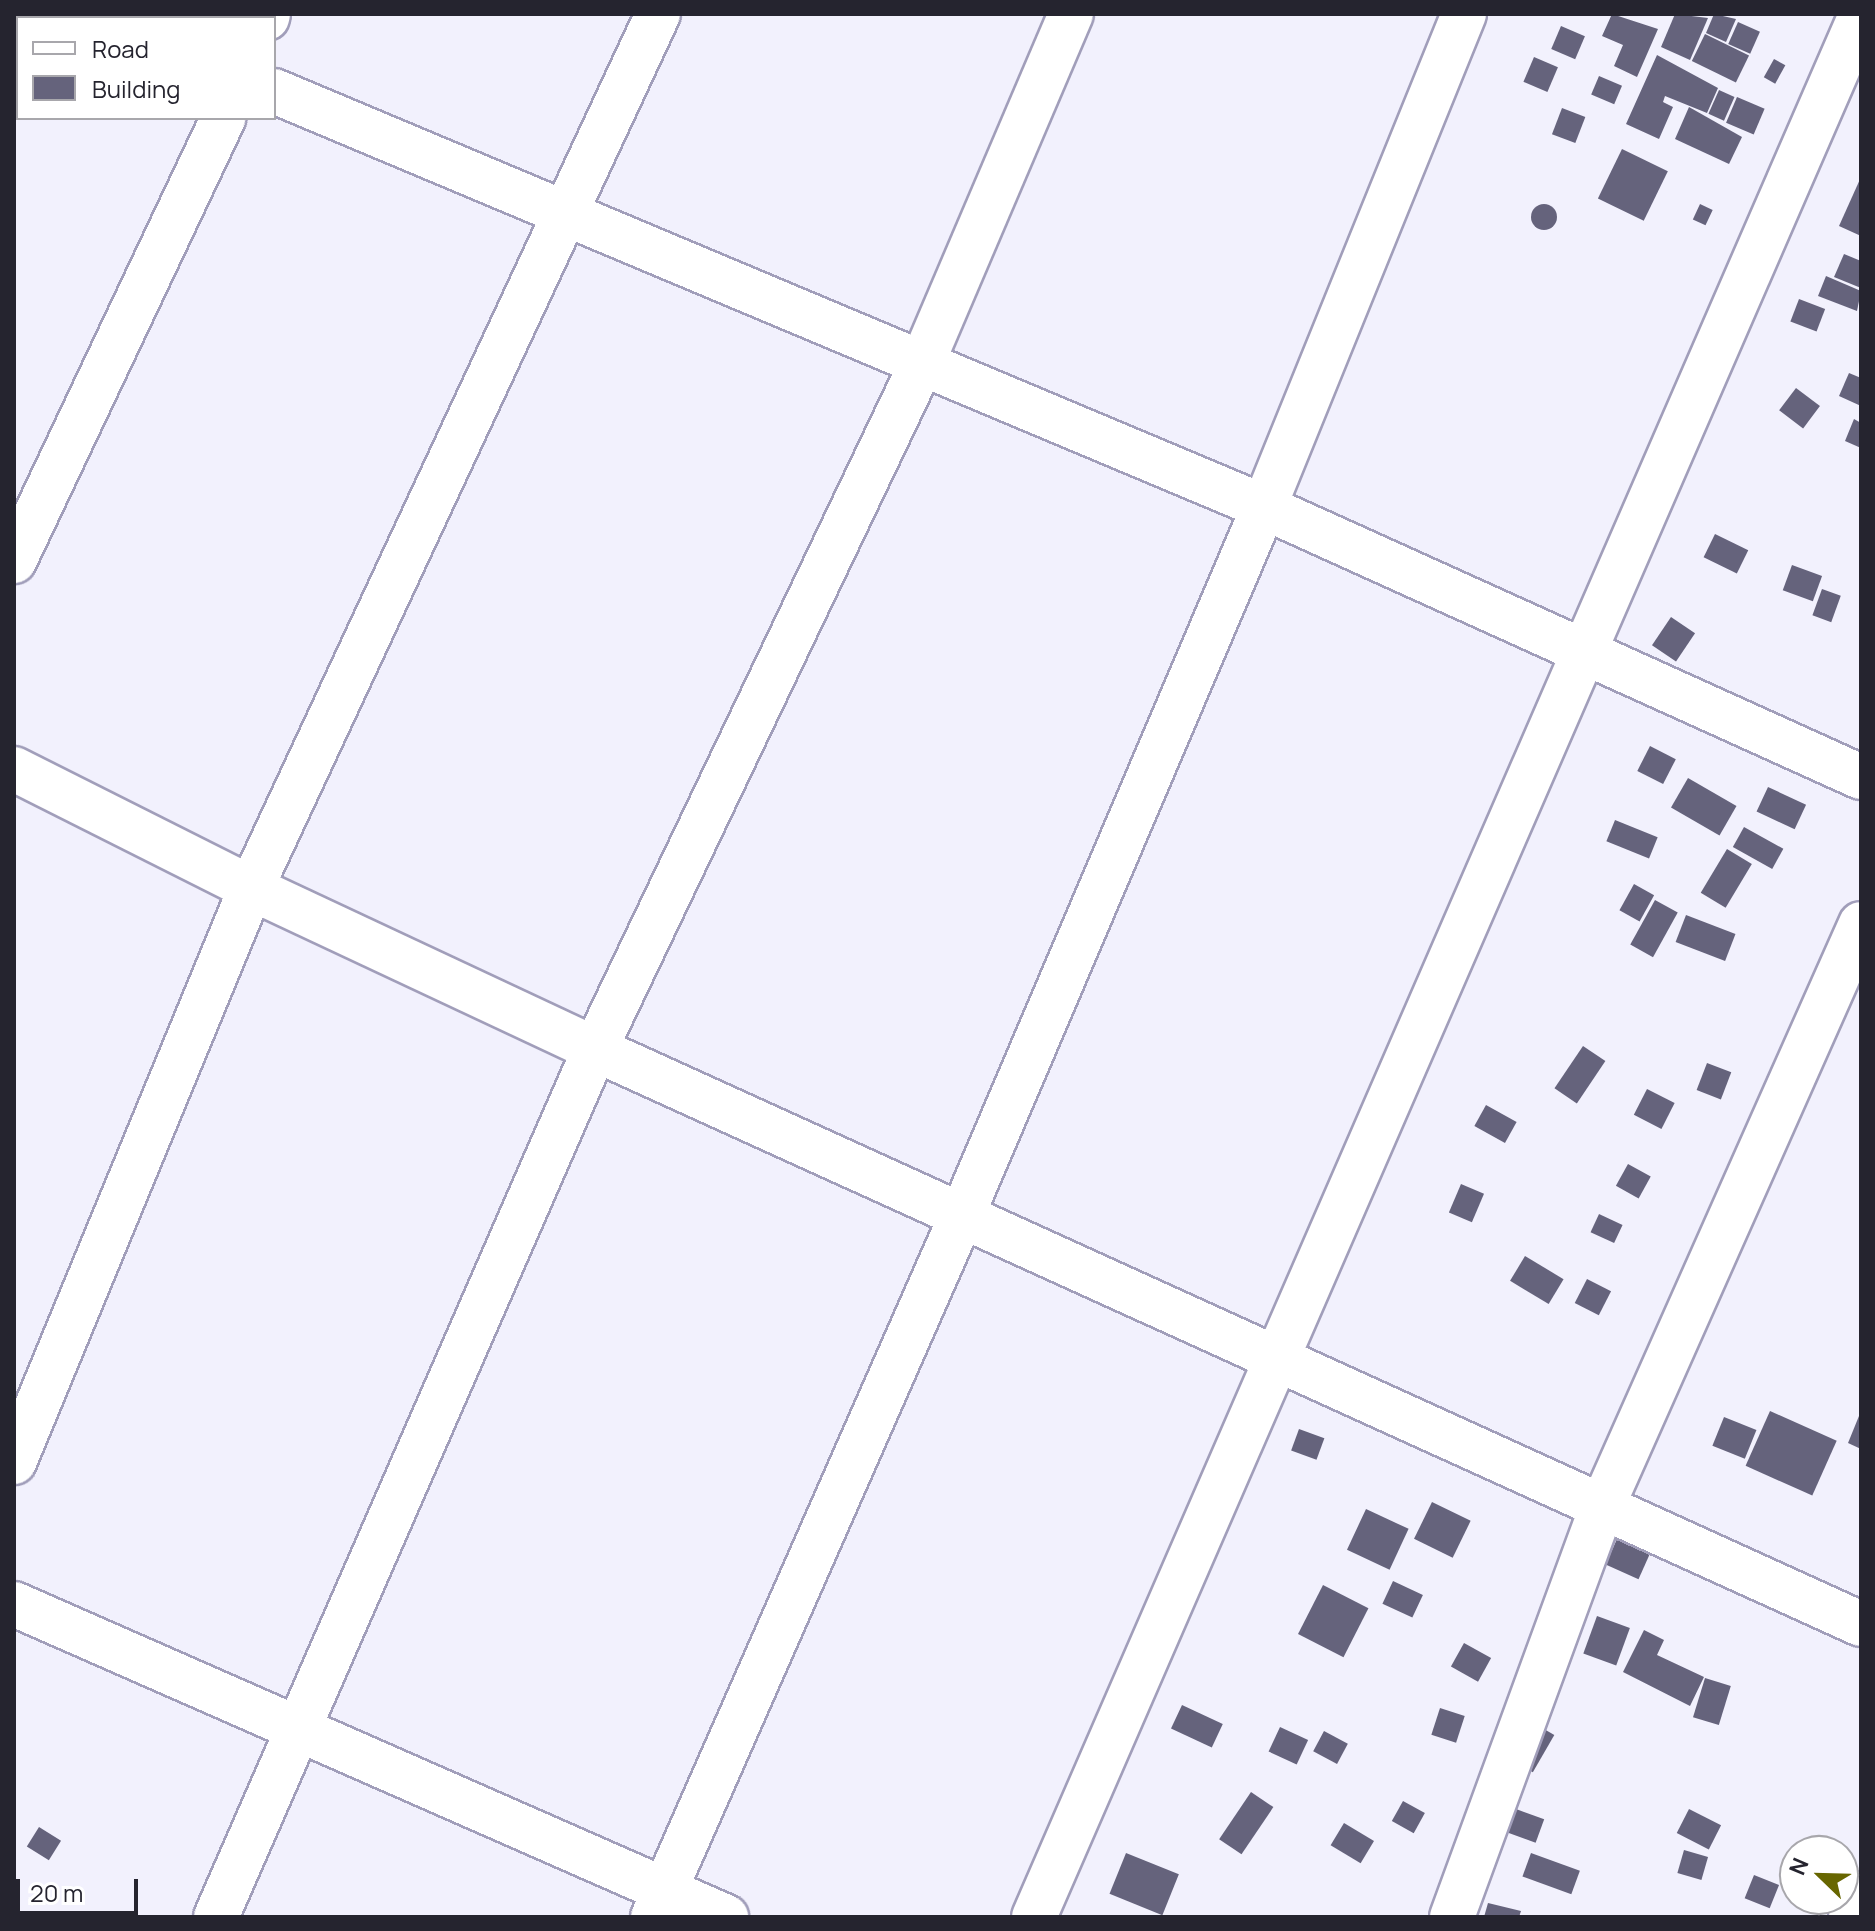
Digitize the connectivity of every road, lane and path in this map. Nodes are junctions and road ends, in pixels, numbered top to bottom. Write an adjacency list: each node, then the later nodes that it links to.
1 (658, 14): 7 (street)
2 (1071, 14): 8 (street)
3 (1464, 14): 9 (street)
4 (1861, 15): 11 (street)
5 (276, 92): 7 (street)
6 (222, 120): 10 (street)
7 (566, 216): 8 (street); 14 (street)
8 (923, 361): 9 (street); 16 (street)
9 (1264, 507): 11 (street); 17 (street)
10 (14, 561)
11 (1584, 649): 13 (street); 18 (street)
12 (14, 769): 14 (street)
13 (1861, 777)
14 (251, 888): 16 (street); 19 (street)
15 (1861, 924): 20 (street)
16 (595, 1049): 17 (street); 23 (street)
17 (962, 1215): 18 (street); 25 (street)
18 (1279, 1358): 20 (street); 28 (street)
19 (14, 1462)
20 (1601, 1509): 22 (street); 29 (street)
21 (14, 1604): 23 (street)
22 (1861, 1624)
23 (299, 1726): 25 (street); 26 (street)
24 (1861, 1894): 30 (street)
25 (659, 1903): 27 (street)
26 (216, 1917)
27 (726, 1917)
28 (1034, 1917)
29 (1452, 1917)
30 (1851, 1917)

